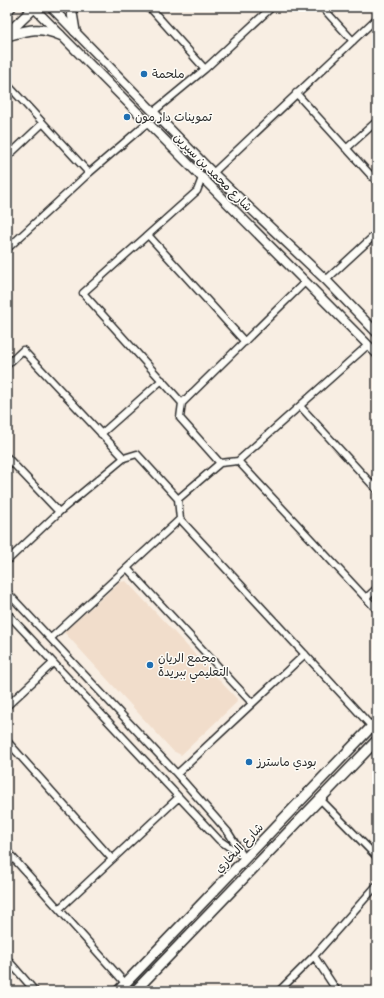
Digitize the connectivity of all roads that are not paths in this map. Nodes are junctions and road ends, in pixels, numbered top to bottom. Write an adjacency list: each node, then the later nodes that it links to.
1 (11, 7): 9 (main road)
2 (34, 7): 12 (main road); 13 (street, شارع محمد بن سيرين)
3 (51, 7): 11 (street, شارع محمد بن سيرين)
4 (71, 7): 11 (main road)
5 (145, 7): 8 (street)
6 (272, 7): 15 (street)
7 (322, 7): 14 (street)
8 (154, 8): 15 (street)
9 (7, 11)
10 (377, 18): 14 (street)
11 (75, 31): 18 (street, شارع محمد بن سيرين)
12 (7, 35): 13 (main road)
13 (60, 35): 21 (street, شارع محمد بن سيرين)
14 (353, 41): 17 (street)
15 (205, 69): 18 (street)
16 (7, 84): 20 (street)
17 (296, 93): 22 (street); 25 (street)
18 (153, 112): 25 (street, شارع محمد بن سيرين)
19 (377, 121): 22 (street)
20 (43, 123): 23 (street); 24 (street)
21 (147, 123): 24 (street); 26 (street, شارع محمد بن سيرين)
22 (346, 149): 27 (street)
23 (7, 157)
24 (89, 173): 30 (street)
25 (213, 173): 31 (street, شارع محمد بن سيرين)
26 (202, 178): 29 (street); 32 (street, شارع محمد بن سيرين)
27 (377, 182)
28 (377, 234): 31 (street)
29 (148, 235): 34 (street); 38 (street)
30 (7, 249)
31 (326, 280): 33 (street, شارع محمد بن سيرين)
32 (305, 282): 34 (street); 35 (street, شارع محمد بن سيرين)
33 (377, 333)
34 (245, 342): 39 (street)
35 (368, 345): 36 (street, شارع محمد بن سيرين); 40 (street)
36 (377, 354)
37 (7, 365): 41 (street)
38 (162, 380): 39 (street); 41 (street)
39 (182, 403): 45 (street)
40 (300, 406): 44 (street); 46 (street)
41 (101, 434): 43 (street)
42 (7, 457): 48 (street)
43 (124, 458): 47 (street); 48 (street)
44 (238, 461): 45 (street); 54 (street)
45 (220, 463): 47 (street)
46 (377, 490)
47 (178, 499): 49 (street)
48 (59, 512): 50 (street)
49 (180, 519): 51 (street); 58 (street)
50 (7, 561)
51 (127, 568): 57 (street); 60 (street)
52 (377, 588): 54 (street)
53 (7, 592): 57 (street)
54 (366, 598): 55 (street)
55 (377, 610)
56 (7, 613): 59 (street)
57 (51, 638): 65 (street)
58 (305, 654): 60 (street); 62 (street)
59 (53, 663): 61 (street); 66 (street)
60 (252, 703): 65 (street)
61 (7, 706)
62 (374, 724): 71 (main road, شارع البخاري)
63 (377, 740): 67 (main road)
64 (7, 741): 70 (street)
65 (177, 774): 71 (street)
66 (179, 797): 70 (street); 71 (street)
67 (321, 800): 69 (street); 79 (main road)
68 (7, 851): 73 (street)
69 (377, 857)
70 (112, 859): 73 (street)
71 (246, 859): 76 (main road, شارع البخاري)
72 (377, 885): 74 (street)
73 (59, 909): 76 (street)
74 (314, 956): 80 (street); 81 (street)
75 (8, 962): 77 (street)
76 (125, 983): 78 (main road, شارع البخاري)
77 (35, 991)
78 (118, 991)
79 (135, 991)
80 (279, 991)
81 (337, 991)

